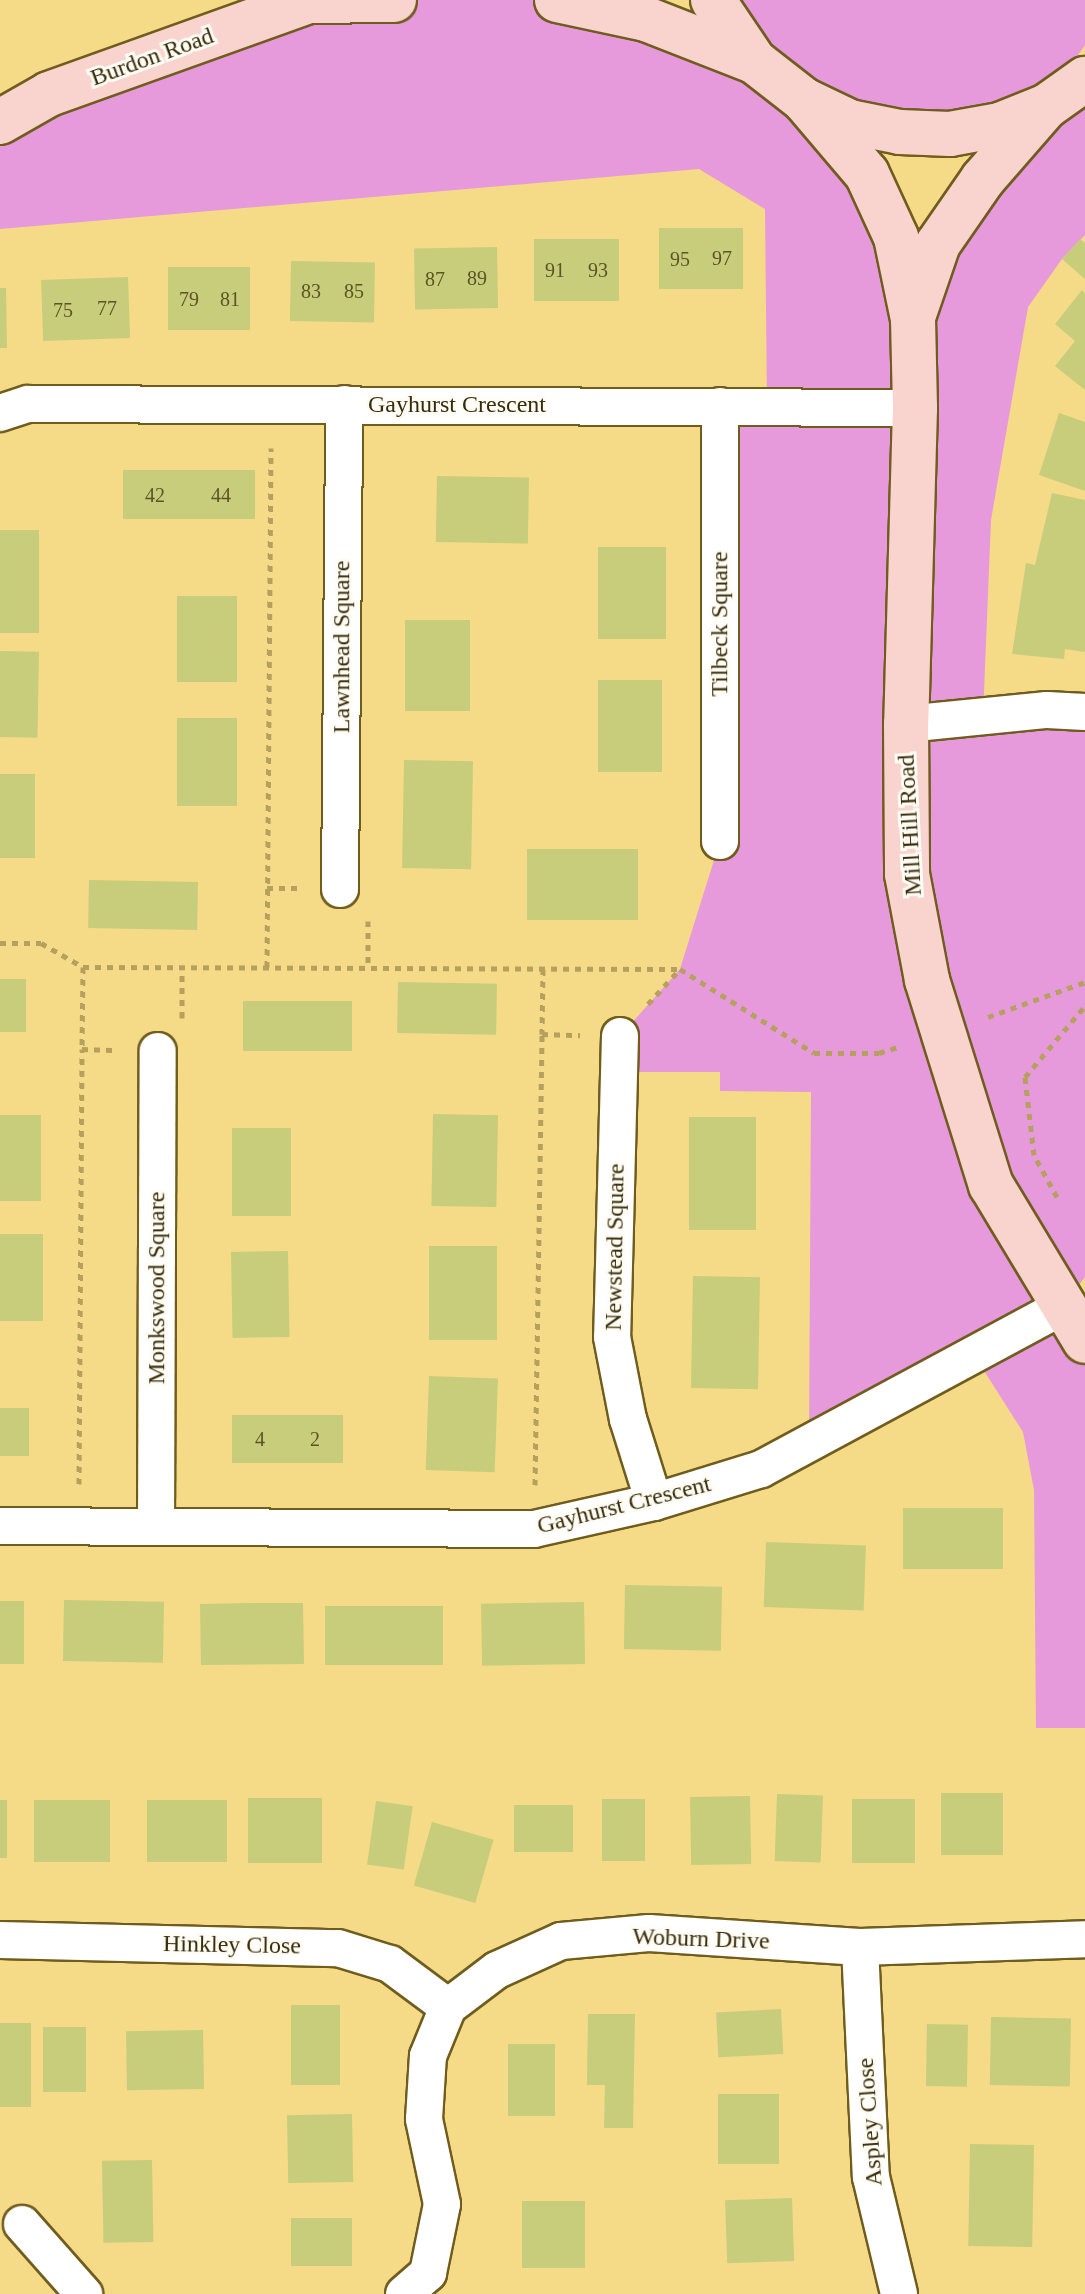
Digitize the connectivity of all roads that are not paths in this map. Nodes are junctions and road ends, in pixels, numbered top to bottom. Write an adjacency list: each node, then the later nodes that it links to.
1 (310, 0): 2 (street, Burdon Road); 9 (street, Burdon Road)
2 (394, 0)
3 (557, 0): 5 (street)
4 (713, 0): 5 (street)
5 (754, 61): 7 (street)
6 (1085, 79): 8 (street)
7 (804, 100): 8 (street); 10 (street, Mill Hill Road)
8 (1047, 106): 10 (street, Mill Hill Road)
9 (0, 122)
10 (913, 319): 13 (street, Mill Hill Road)
11 (344, 404): 12 (street, Gayhurst Crescent); 14 (street, Gayhurst Crescent); 18 (street, Lawnhead Square)
12 (720, 406): 13 (street, Gayhurst Crescent); 17 (street, Tilbeck Square)
13 (915, 408): 16 (street, Mill Hill Road)
14 (0, 413)
15 (1085, 712): 16 (street)
16 (906, 724): 21 (street, Mill Hill Road)
17 (720, 841)
18 (340, 889)
19 (620, 1036): 22 (street, Newstead Square)
20 (158, 1051): 23 (street, Monkswood Square)
21 (1073, 1324): 22 (street, Gayhurst Crescent)
22 (654, 1502): 23 (street, Gayhurst Crescent)
23 (156, 1525): 24 (street, Gayhurst Crescent)
24 (0, 1526)
25 (1085, 1939): 27 (street, Woburn Drive)
26 (0, 1940): 28 (street, Hinkley Close)
27 (860, 1947): 28 (street, Woburn Drive); 32 (street, Aspley Close)
28 (448, 2007): 31 (street)
29 (22, 2224): 30 (street)
30 (84, 2294)
31 (404, 2294)
32 (899, 2294)

